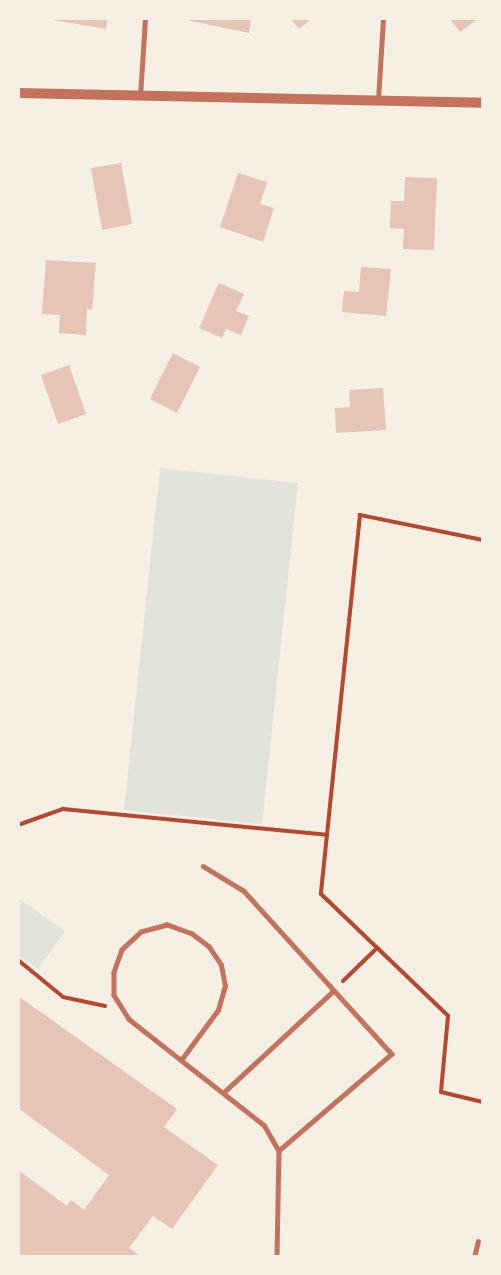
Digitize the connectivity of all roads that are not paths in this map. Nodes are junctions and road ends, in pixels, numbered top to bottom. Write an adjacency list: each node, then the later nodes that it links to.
1 (145, 18): 4 (lane)
2 (383, 18): 5 (lane)
3 (18, 93): 4 (street)
4 (140, 96): 5 (street)
5 (378, 100): 6 (street)
6 (483, 103)
7 (203, 866): 8 (lane)
8 (332, 992): 10 (lane); 11 (lane)
9 (181, 1060): 9 (lane); 10 (lane)
10 (223, 1093): 11 (lane)
11 (279, 1151): 13 (lane)
12 (477, 1241): 14 (lane)
13 (277, 1257)
14 (474, 1257)

